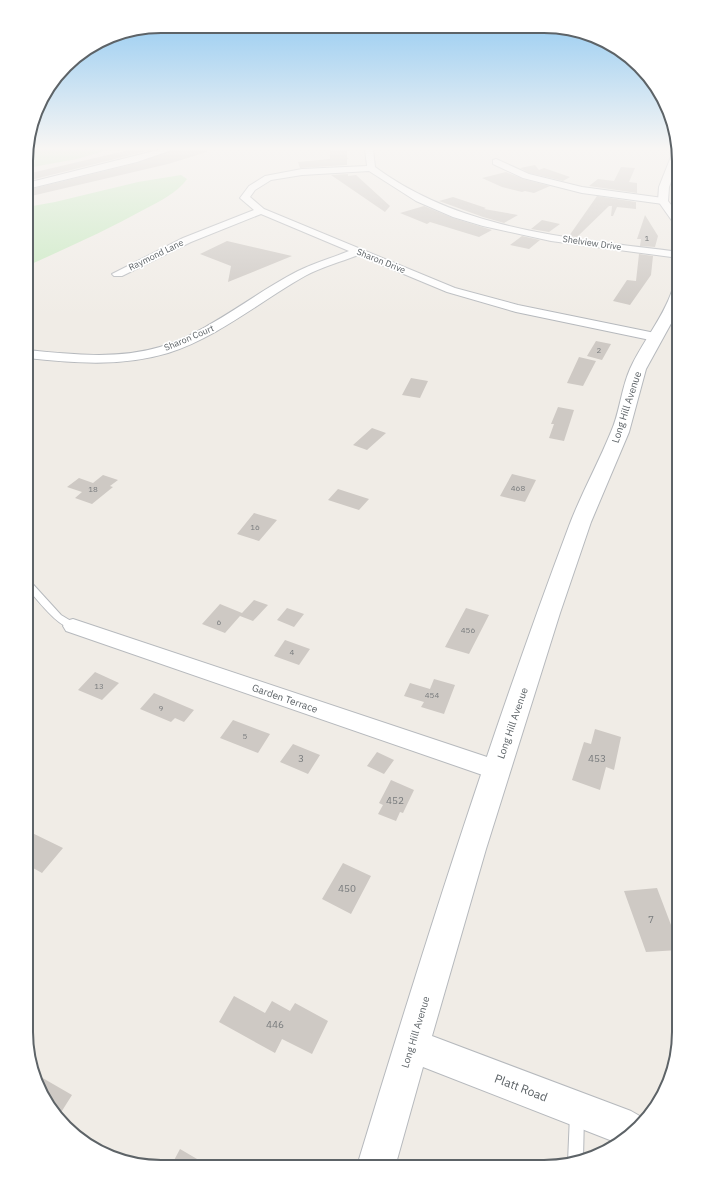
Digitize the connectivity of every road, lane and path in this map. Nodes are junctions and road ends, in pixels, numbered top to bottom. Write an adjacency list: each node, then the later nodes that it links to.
1 (253, 205): 3 (street, Sharon Drive)
2 (432, 205): 5 (street, Shelview Drive)
3 (261, 211): 4 (street, Sharon Drive); 6 (street, Raymond Lane)
4 (357, 252): 8 (street, Sharon Drive); 9 (street, Sharon Court)
5 (672, 254)
6 (118, 274)
7 (672, 311): 8 (street, Long Hill Avenue)
8 (655, 337): 12 (street, Long Hill Avenue)
9 (33, 355)
10 (33, 590): 11 (lane)
11 (73, 626): 12 (street, Garden Terrace)
12 (497, 770): 13 (street, Long Hill Avenue)
13 (411, 1045): 14 (street, Platt Road); 17 (street, Long Hill Avenue)
14 (577, 1109): 15 (street, Platt Road); 16 (lane)
15 (628, 1129)
16 (576, 1156)
17 (378, 1160)

